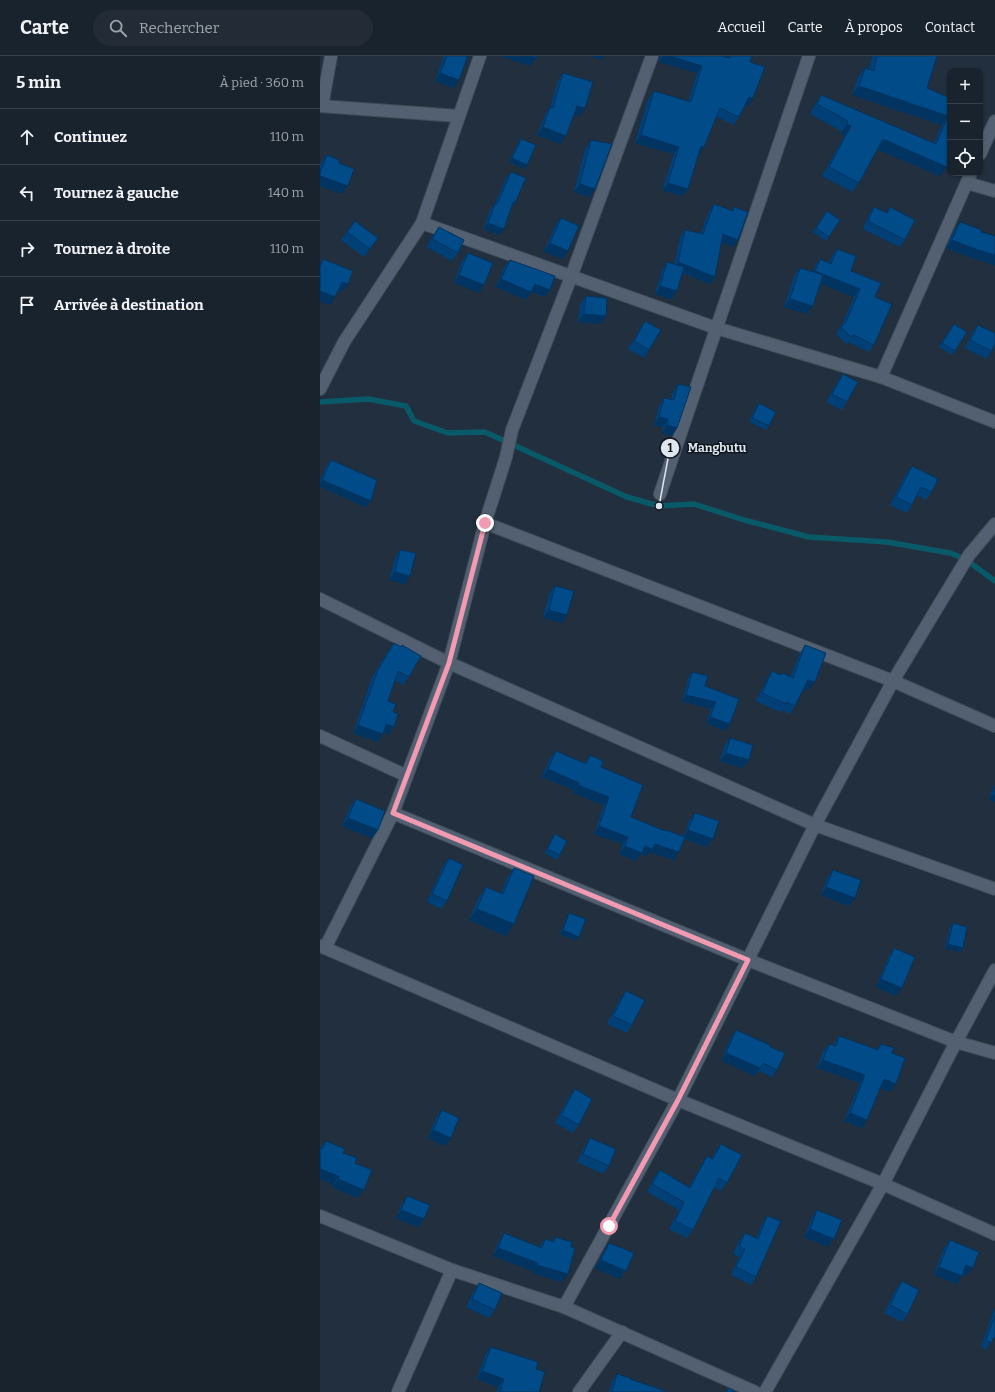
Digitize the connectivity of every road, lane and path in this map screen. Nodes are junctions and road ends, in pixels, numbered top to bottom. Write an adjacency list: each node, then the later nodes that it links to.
1 (330, 56): 5 (street)
2 (480, 56): 6 (street)
3 (652, 56): 12 (street)
4 (809, 56): 13 (street)
5 (321, 106): 6 (street)
6 (458, 116): 11 (street)
7 (995, 121): 8 (street)
8 (983, 147)
9 (969, 178): 10 (street); 14 (street)
10 (995, 191)
11 (422, 223): 12 (street); 15 (street)
12 (571, 277): 13 (street); 18 (street)
13 (716, 328): 14 (street); 17 (street)
14 (881, 377): 16 (street)
15 (320, 389)
16 (995, 422)
17 (660, 494)
18 (485, 523): 21 (street); 22 (street)
19 (995, 524): 22 (street)
20 (320, 598): 21 (street)
21 (449, 663): 25 (street); 27 (street)
22 (893, 681): 23 (street); 27 (street)
23 (995, 726)
24 (320, 736): 25 (street)
25 (407, 776): 26 (street)
26 (393, 813): 29 (street); 30 (street)
27 (815, 825): 28 (street); 30 (street)
28 (995, 889)
29 (323, 947): 34 (street)
30 (748, 960): 32 (street); 34 (street)
31 (995, 970): 32 (street)
32 (956, 1042): 33 (street); 35 (street)
33 (995, 1053)
34 (678, 1100): 35 (street); 39 (street)
35 (883, 1184): 37 (street); 44 (street)
36 (320, 1216): 38 (street)
37 (995, 1234)
38 (452, 1270): 39 (street); 41 (street)
39 (564, 1307): 40 (street)
40 (622, 1332): 42 (street); 43 (street)
41 (398, 1392)
42 (579, 1392)
43 (755, 1392)
44 (765, 1392)

